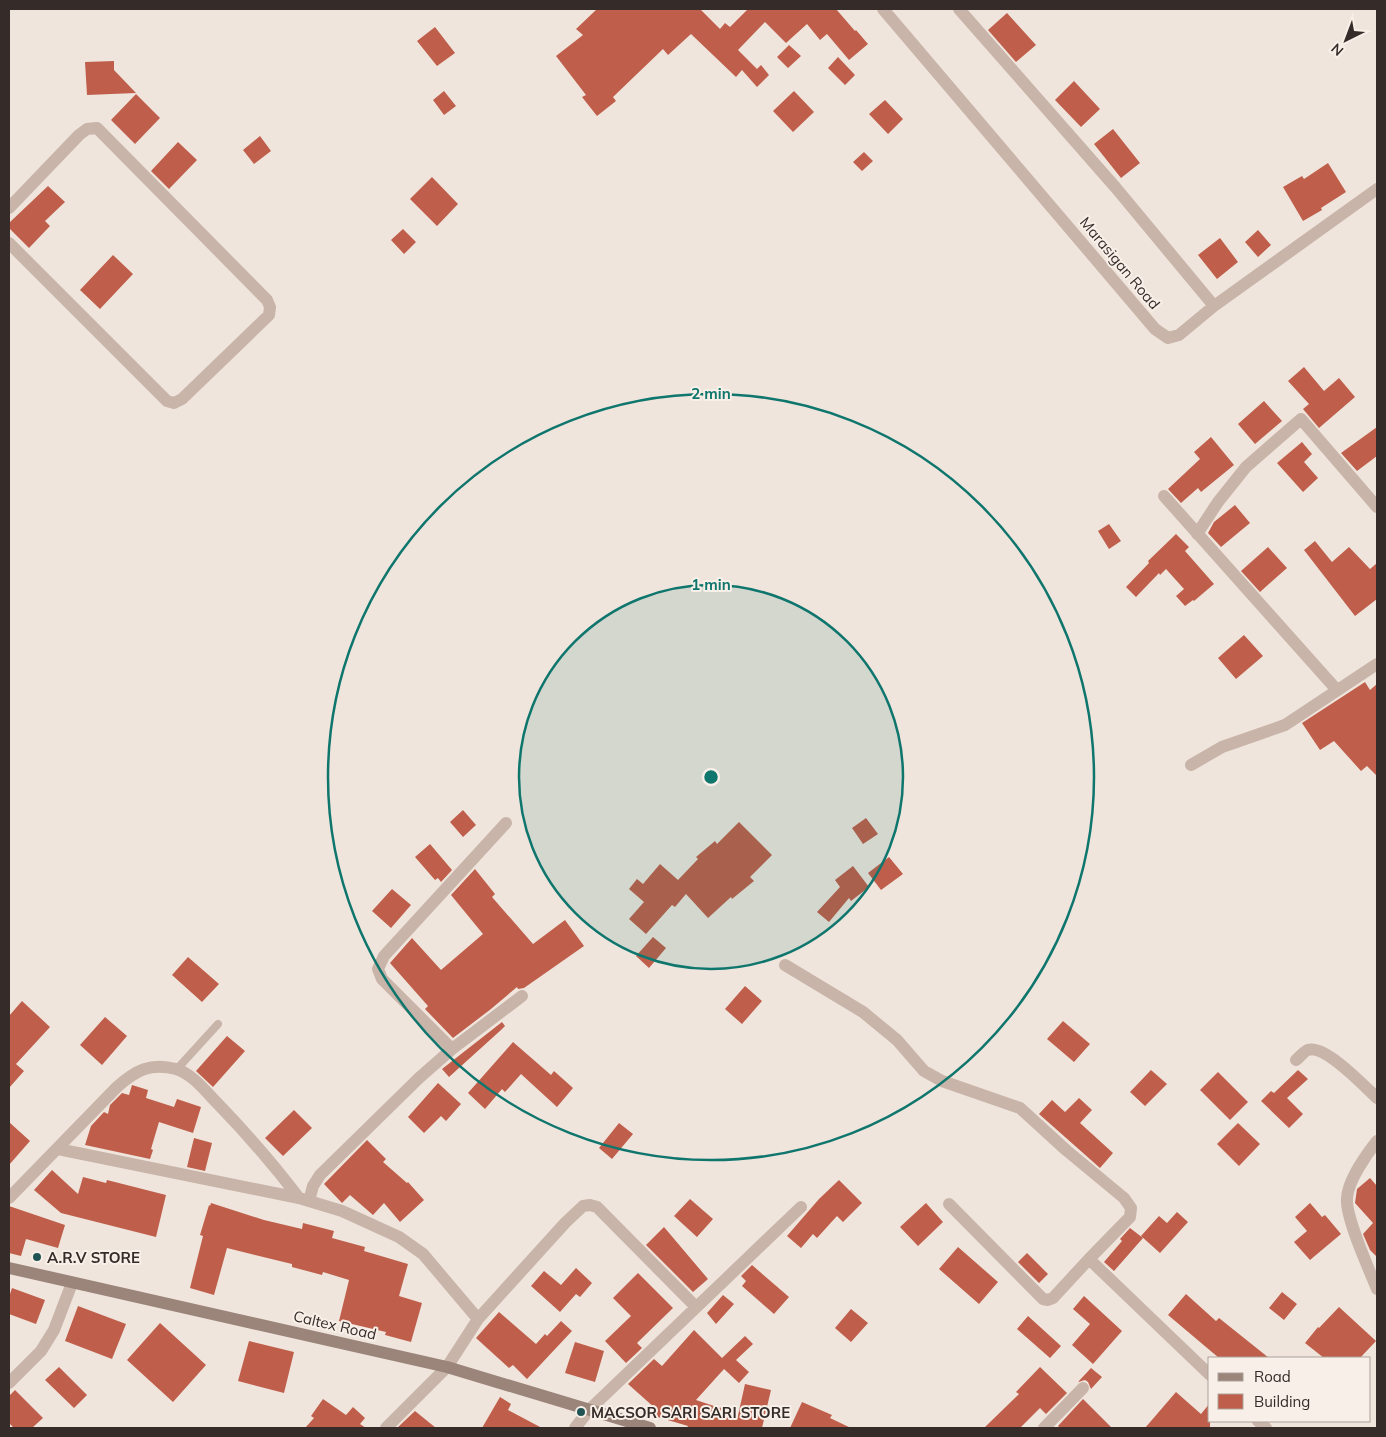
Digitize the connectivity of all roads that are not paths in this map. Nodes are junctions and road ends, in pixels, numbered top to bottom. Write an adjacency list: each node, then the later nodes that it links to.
1 (883, 9): 6 (street, Marasigan Road)
2 (959, 9): 6 (street)
3 (1377, 189): 6 (street, Marasigan Road)
4 (9, 208): 5 (street)
5 (9, 243)
6 (1214, 306)
7 (1164, 496): 9 (street)
8 (1377, 507): 9 (street)
9 (1197, 534): 11 (street)
10 (1377, 664): 11 (street)
11 (1336, 689): 12 (street)
12 (1191, 765)
13 (506, 823): 17 (street)
14 (785, 965): 27 (street)
15 (522, 996): 17 (street)
16 (218, 1024): 19 (lane)
17 (452, 1049): 24 (street)
18 (1296, 1060): 20 (street)
19 (177, 1069): 22 (street); 24 (street)
20 (1377, 1098)
21 (1377, 1141): 30 (street)
22 (58, 1149): 23 (street); 24 (street)
23 (9, 1198)
24 (304, 1199): 32 (street)
25 (948, 1204): 27 (street)
26 (801, 1207): 31 (street)
27 (1089, 1259): 34 (street)
28 (9, 1268): 29 (street, Caltex Road)
29 (72, 1283): 33 (street, Caltex Road); 35 (street)
30 (1377, 1289)
31 (696, 1307): 32 (street); 37 (street)
32 (478, 1319): 33 (street)
33 (447, 1367): 37 (street, Caltex Road); 38 (street)
34 (1208, 1373)
35 (9, 1383)
36 (1083, 1388): 41 (street)
37 (589, 1410): 39 (street); 40 (street, Caltex Road)
38 (386, 1428)
39 (576, 1428)
40 (650, 1428)
41 (1044, 1428)

